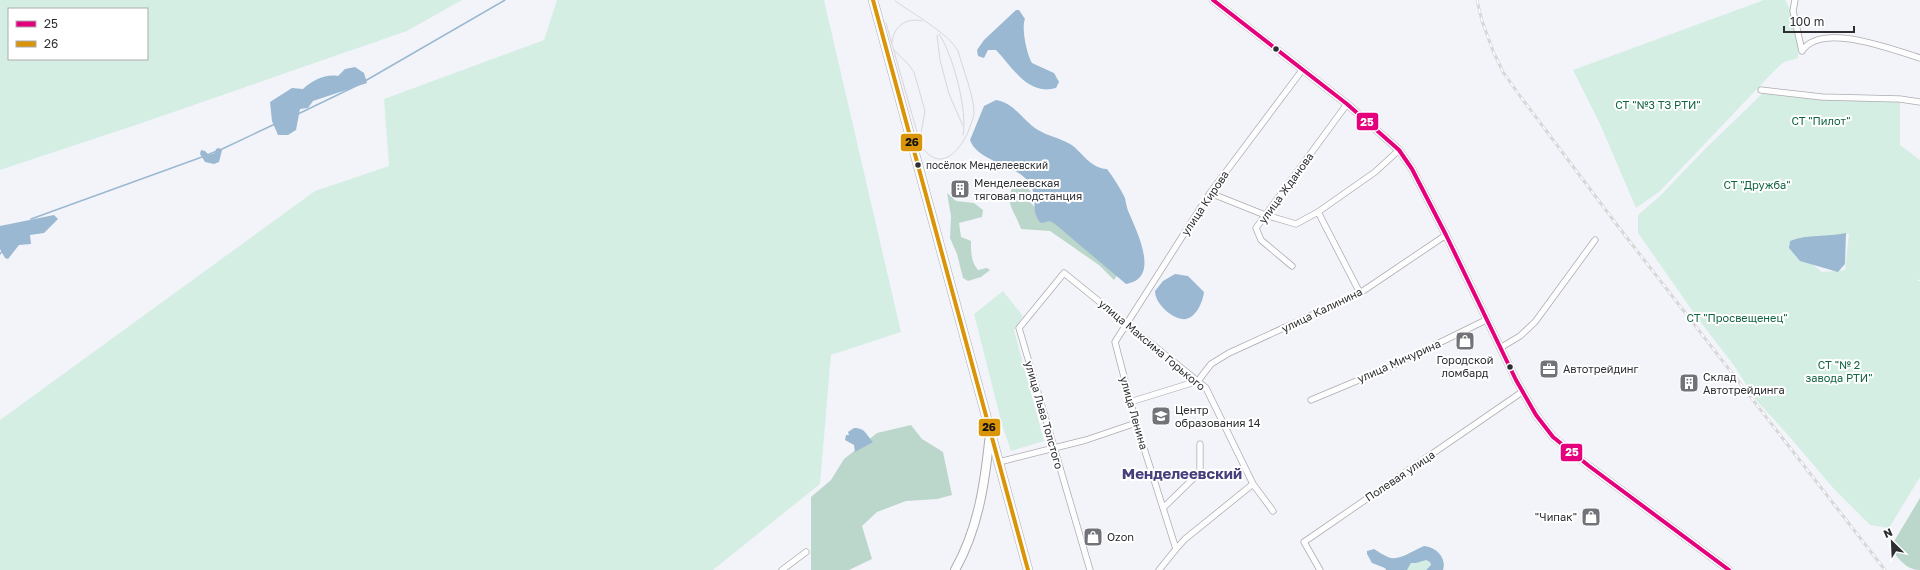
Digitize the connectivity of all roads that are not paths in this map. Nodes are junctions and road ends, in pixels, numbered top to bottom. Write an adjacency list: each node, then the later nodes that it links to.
1 (873, 0): 27 (main road)
2 (1213, 0): 5 (street)
3 (1795, 0): 4 (street)
4 (1920, 58)
5 (1303, 69): 8 (street); 10 (street, улица Кирова)
6 (1761, 90): 7 (street)
7 (1920, 102)
8 (1347, 104): 9 (street); 12 (street, улица Жданова)
9 (1398, 150): 11 (street); 13 (street)
10 (1210, 193): 12 (street); 19 (street, улица Кирова)
11 (1318, 212): 12 (street); 17 (street)
12 (1265, 215): 15 (street, улица Жданова)
13 (1446, 236): 17 (street, улица Калинина); 18 (street)
14 (1595, 240): 21 (street)
15 (1292, 266)
16 (1064, 273): 19 (street, улица Максима Горького); 29 (street, улица Льва Толстого)
17 (1360, 293): 22 (street, улица Калинина)
18 (1486, 320): 21 (street); 24 (street, улица Мичурина)
19 (1127, 323): 20 (street, улица Кирова); 22 (street, улица Максима Горького)
20 (1115, 342): 25 (street, улица Ленина)
21 (1500, 348): 23 (street)
22 (1198, 381): 25 (street); 31 (street, улица Максима Горького)
23 (1522, 392): 41 (street, Полевая улица); 42 (street)
24 (1311, 400)
25 (1130, 402): 26 (street, улица Ленина)
26 (1136, 423): 29 (street); 32 (street, улица Ленина)
27 (990, 429): 30 (main road); 37 (main road)
28 (1200, 444): 32 (street)
29 (1055, 448): 30 (street); 39 (street, улица Льва Толстого)
30 (999, 462): 38 (main road)
31 (1253, 484): 33 (street, улица Максима Горького); 34 (street)
32 (1163, 508): 34 (street, улица Ленина)
33 (1272, 511)
34 (1176, 549): 40 (street)
35 (806, 552): 36 (street)
36 (782, 570)
37 (955, 570)
38 (1028, 570)
39 (1090, 570)
40 (1159, 570)
41 (1320, 570)
42 (1729, 570)

